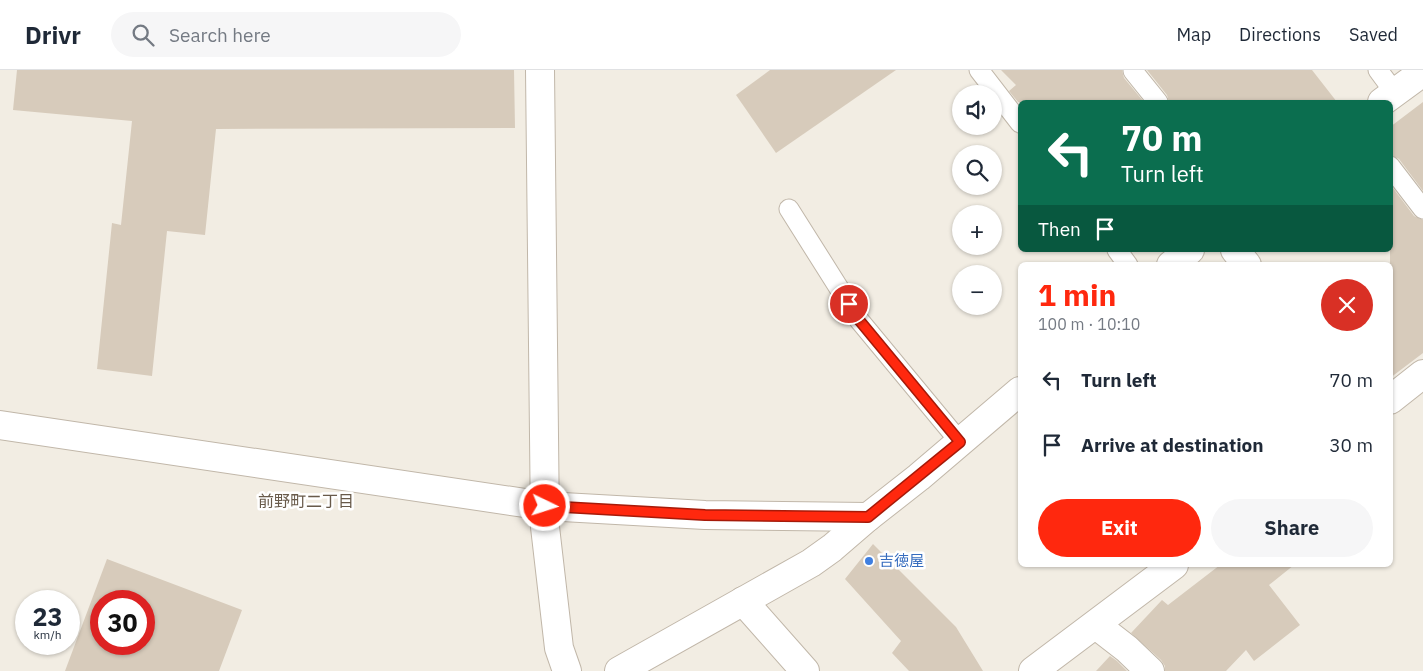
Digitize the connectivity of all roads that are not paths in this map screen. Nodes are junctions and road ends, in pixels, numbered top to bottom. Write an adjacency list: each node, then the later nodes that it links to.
1 (540, 70): 19 (street)
2 (1378, 70): 6 (lane)
3 (1133, 71): 7 (lane)
4 (986, 72): 8 (lane)
5 (1423, 72): 6 (street)
6 (1389, 98)
7 (1156, 100)
8 (1018, 120)
9 (1393, 170): 10 (lane)
10 (1423, 209)
11 (789, 210): 18 (lane)
12 (1187, 252): 13 (street)
13 (1175, 262)
14 (1423, 374): 16 (street)
15 (1018, 393): 18 (street)
16 (1393, 398)
17 (0, 425): 19 (street)
18 (960, 442): 20 (street)
19 (545, 506): 20 (street); 24 (street)
20 (868, 517): 22 (street)
21 (1171, 567): 23 (street)
22 (743, 601): 25 (street); 26 (street)
23 (1096, 625): 27 (street); 28 (street)
24 (567, 671)
25 (619, 671)
26 (805, 671)
27 (1033, 671)
28 (1150, 671)

